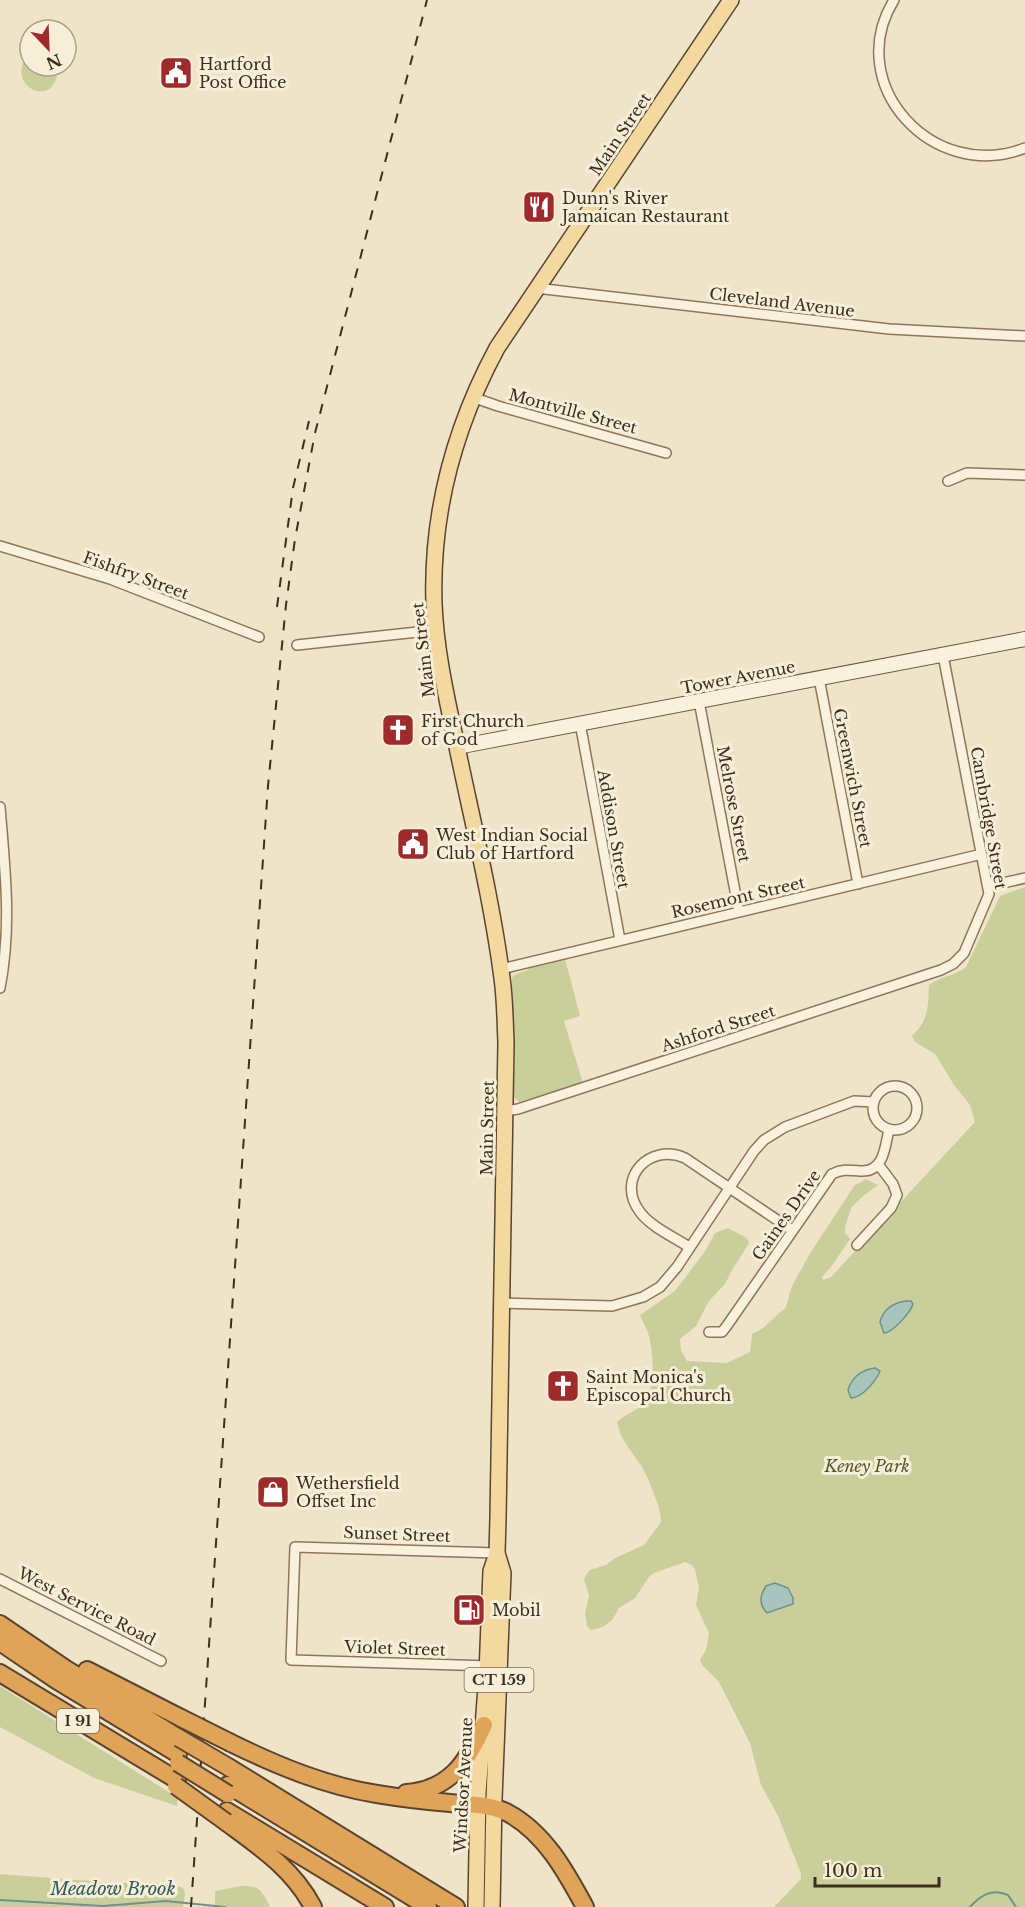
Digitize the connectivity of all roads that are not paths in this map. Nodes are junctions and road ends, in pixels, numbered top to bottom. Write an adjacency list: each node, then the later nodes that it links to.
1 (731, 0): 4 (main road, Main Street)
2 (894, 0): 3 (street)
3 (1025, 148)
4 (536, 288): 5 (street, Cleveland Avenue); 6 (main road, Main Street)
5 (1025, 336)
6 (472, 397): 7 (street, Montville Street); 11 (main road, Main Street)
7 (666, 453)
8 (1025, 475): 9 (street)
9 (948, 481)
10 (0, 546): 12 (street, Fishfry Street)
11 (436, 630): 14 (street); 19 (main road, Main Street)
12 (259, 637)
13 (1025, 639): 15 (main road, Tower Avenue)
14 (297, 645)
15 (943, 655): 16 (main road, Tower Avenue); 21 (street, Cambridge Street)
16 (819, 678): 17 (main road, Tower Avenue); 23 (street, Greenwich Street)
17 (699, 701): 18 (main road, Tower Avenue); 25 (street, Melrose Street)
18 (579, 723): 19 (main road, Tower Avenue); 26 (street, Addison Street)
19 (457, 747): 27 (main road, Main Street)
20 (0, 807): 29 (street)
21 (982, 854): 23 (street, Rosemont Street); 24 (street, Cambridge Street)
22 (1025, 878): 24 (street)
23 (858, 884): 25 (street, Rosemont Street)
24 (989, 886): 28 (street, Cambridge Street)
25 (739, 912): 26 (street, Rosemont Street)
26 (620, 940): 27 (street, Rosemont Street)
27 (501, 969): 31 (main road, Main Street)
28 (941, 970): 31 (street, Ashford Street)
29 (0, 988)
30 (874, 1102): 32 (street); 32 (street); 34 (street)
31 (505, 1111): 38 (main road, Main Street)
32 (889, 1129): 33 (street)
33 (878, 1164): 35 (street, Gaines Drive); 36 (street)
34 (729, 1188): 35 (street); 37 (street); 37 (street)
35 (792, 1230): 39 (street, Gaines Drive)
36 (857, 1245)
37 (689, 1247): 38 (street)
38 (502, 1303): 40 (main road, Main Street / CT 159)
39 (709, 1332)
40 (497, 1553): 46 (street, Sunset Street); 48 (main road, Windsor Avenue / CT 159)
41 (0, 1579): 47 (street, West Service Road)
42 (0, 1624): 44 (highway, I 91)
43 (0, 1642): 51 (highway)
44 (39, 1651): 51 (highway, I 91); 52 (highway, bridge)
45 (0, 1656): 51 (highway)
46 (291, 1660): 48 (street, Violet Street)
47 (161, 1661)
48 (493, 1666): 50 (main road, Windsor Avenue / CT 159)
49 (0, 1673): 51 (highway, I 91)
50 (490, 1725): 52 (highway); 54 (main road, Windsor Avenue / CT 159)
51 (178, 1764): 53 (highway, I 91); 53 (highway, I 91, bridge)
52 (378, 1794): 54 (highway)
53 (228, 1796): 55 (highway); 56 (highway, I 91); 57 (highway); 58 (highway); 59 (highway, I 91)
54 (486, 1806): 60 (main road, Windsor Avenue / CT 159); 61 (main road, Windsor Avenue / CT 159); 62 (highway)
55 (314, 1907)
56 (385, 1907)
57 (413, 1907)
58 (428, 1907)
59 (456, 1907)
60 (476, 1907)
61 (492, 1907)
62 (585, 1907)

